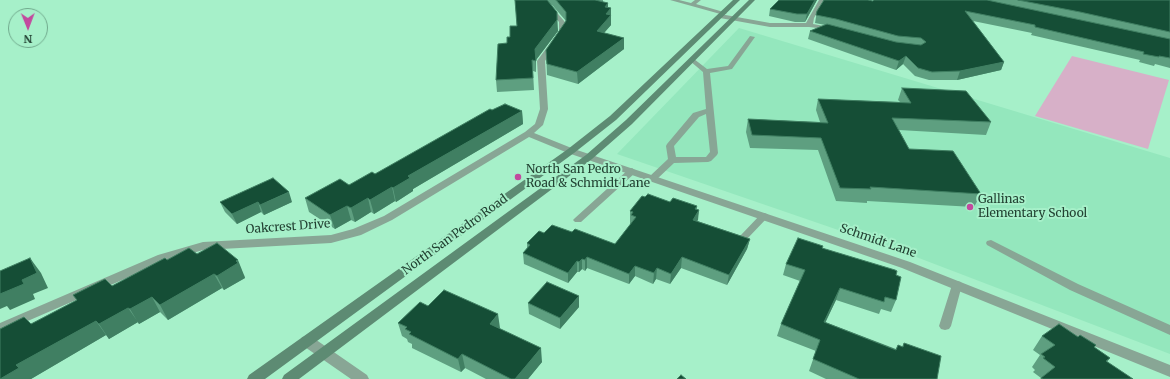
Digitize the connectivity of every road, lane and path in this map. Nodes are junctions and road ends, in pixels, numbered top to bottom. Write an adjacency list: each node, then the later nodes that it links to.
1 (537, 0): 16 (street, Oakcrest Drive)
2 (673, 0): 7 (lane)
3 (698, 0): 7 (lane)
4 (737, 0): 8 (main road, North San Pedro Road)
5 (752, 0): 9 (main road, North San Pedro Road)
6 (822, 0): 10 (street)
7 (692, 5): 8 (lane)
8 (722, 14): 9 (street); 17 (main road, North San Pedro Road)
9 (734, 18): 10 (street); 13 (main road, North San Pedro Road)
10 (809, 25): 11 (street)
11 (839, 31)
12 (752, 37): 14 (lane)
13 (692, 60): 14 (lane); 18 (main road, North San Pedro Road)
14 (706, 71): 15 (lane)
15 (709, 110): 19 (lane); 19 (lane)
16 (528, 134): 17 (street, Schmidt Lane); 28 (street, Oakcrest Drive)
17 (571, 151): 18 (street, Schmidt Lane); 30 (main road, North San Pedro Road)
18 (589, 157): 20 (street, Schmidt Lane); 31 (main road, North San Pedro Road)
19 (672, 160): 21 (lane)
20 (632, 171): 21 (street, Schmidt Lane); 23 (lane)
21 (653, 178): 22 (street, Schmidt Lane)
22 (764, 216): 24 (lane); 26 (street, Schmidt Lane)
23 (578, 220)
24 (744, 237)
25 (991, 243): 29 (lane)
26 (957, 285): 27 (lane); 32 (street, Schmidt Lane)
27 (945, 326)
28 (0, 328)
29 (1170, 330)
30 (307, 341): 31 (street); 33 (main road, North San Pedro Road)
31 (324, 353): 34 (main road, North San Pedro Road); 35 (street)
32 (1170, 371)
33 (254, 379)
34 (289, 379)
35 (362, 379)

